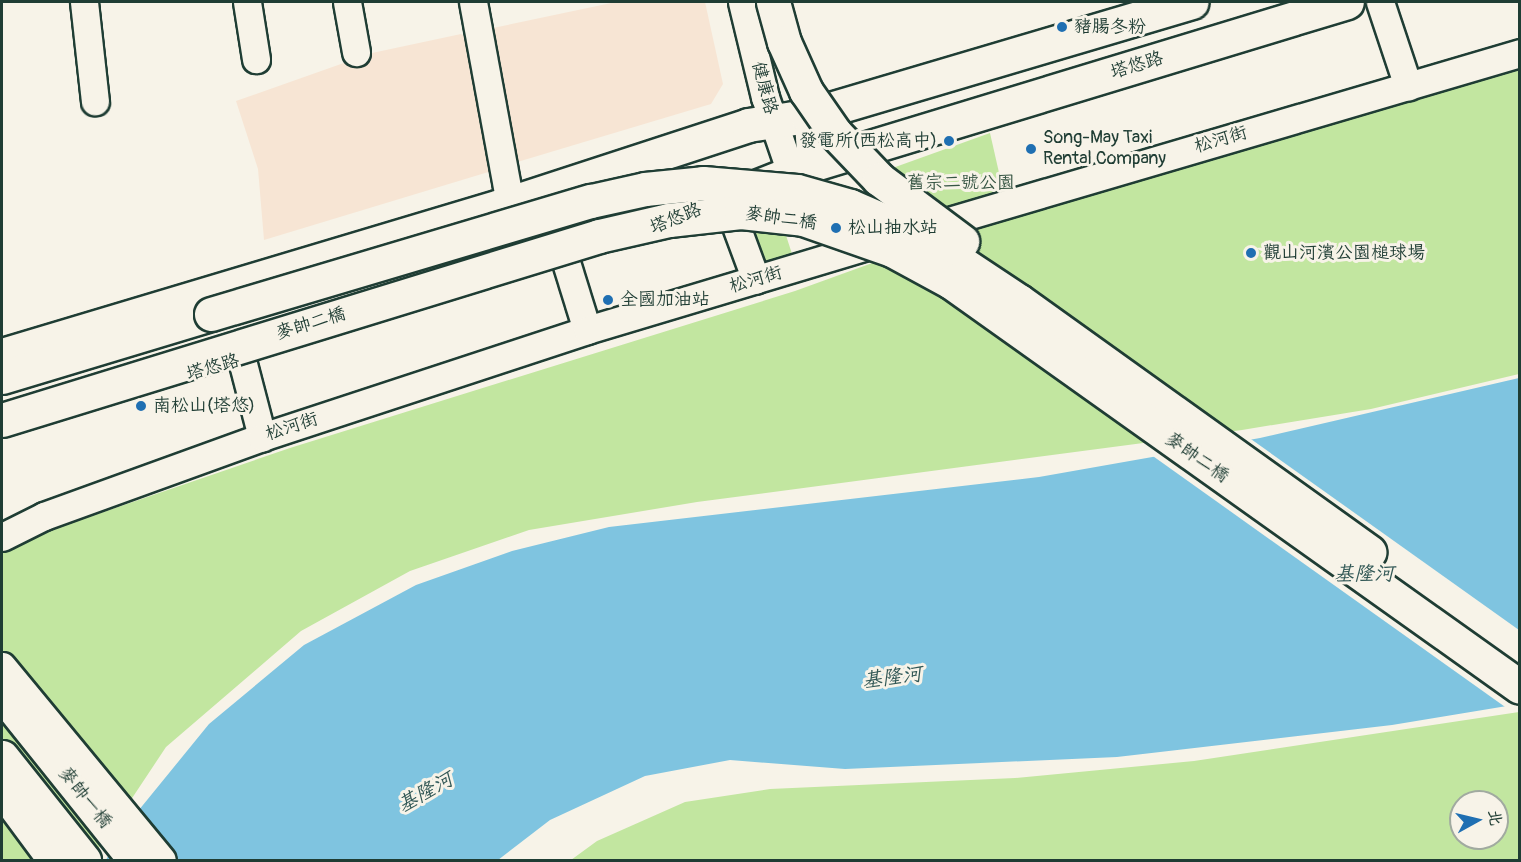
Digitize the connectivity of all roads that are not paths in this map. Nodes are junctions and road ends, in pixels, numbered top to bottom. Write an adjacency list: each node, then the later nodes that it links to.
1 (84, 2): 13 (street)
2 (247, 2): 11 (street)
3 (347, 2): 9 (street)
4 (1191, 2): 14 (main road)
5 (1347, 2): 16 (main road, 塔悠路)
6 (1380, 2): 12 (street)
7 (768, 6): 14 (street, 健康路); 15 (street, 健康路); 21 (main road, bridge)
8 (475, 12): 17 (street)
9 (356, 52)
10 (1520, 53): 12 (street, 松河街)
11 (256, 59)
12 (1408, 87): 20 (street, 松河街)
13 (95, 101)
14 (807, 116): 15 (main road); 16 (street, 健康路)
15 (772, 121): 16 (street, 健康路); 17 (main road)
16 (801, 170): 18 (main road, 塔悠路)
17 (510, 203): 23 (main road)
18 (734, 206): 19 (main road, 塔悠路); 20 (street); 26 (main road); 27 (main road, 麥帥二橋, bridge); 33 (main road, 麥帥二橋, bridge)
19 (565, 259): 22 (street); 24 (main road, 塔悠路)
20 (756, 280): 22 (street, 松河街)
21 (1019, 301): 25 (main road, 麥帥二橋, bridge); 31 (main road, 麥帥二橋, bridge)
22 (587, 330): 29 (street, 松河街)
23 (2, 355)
24 (242, 360): 28 (main road, 塔悠路); 29 (street)
25 (2, 377)
26 (2, 398)
27 (2, 420)
28 (2, 428)
29 (262, 437): 30 (street, 松河街)
30 (2, 537)
31 (1520, 659)
32 (2, 666): 40 (street)
33 (1520, 687)
34 (2, 694): 39 (main road, 麥帥一橋)
35 (2, 756): 38 (main road)
36 (2, 794): 37 (street)
37 (51, 861)
38 (84, 861)
39 (134, 861)
40 (162, 861)

